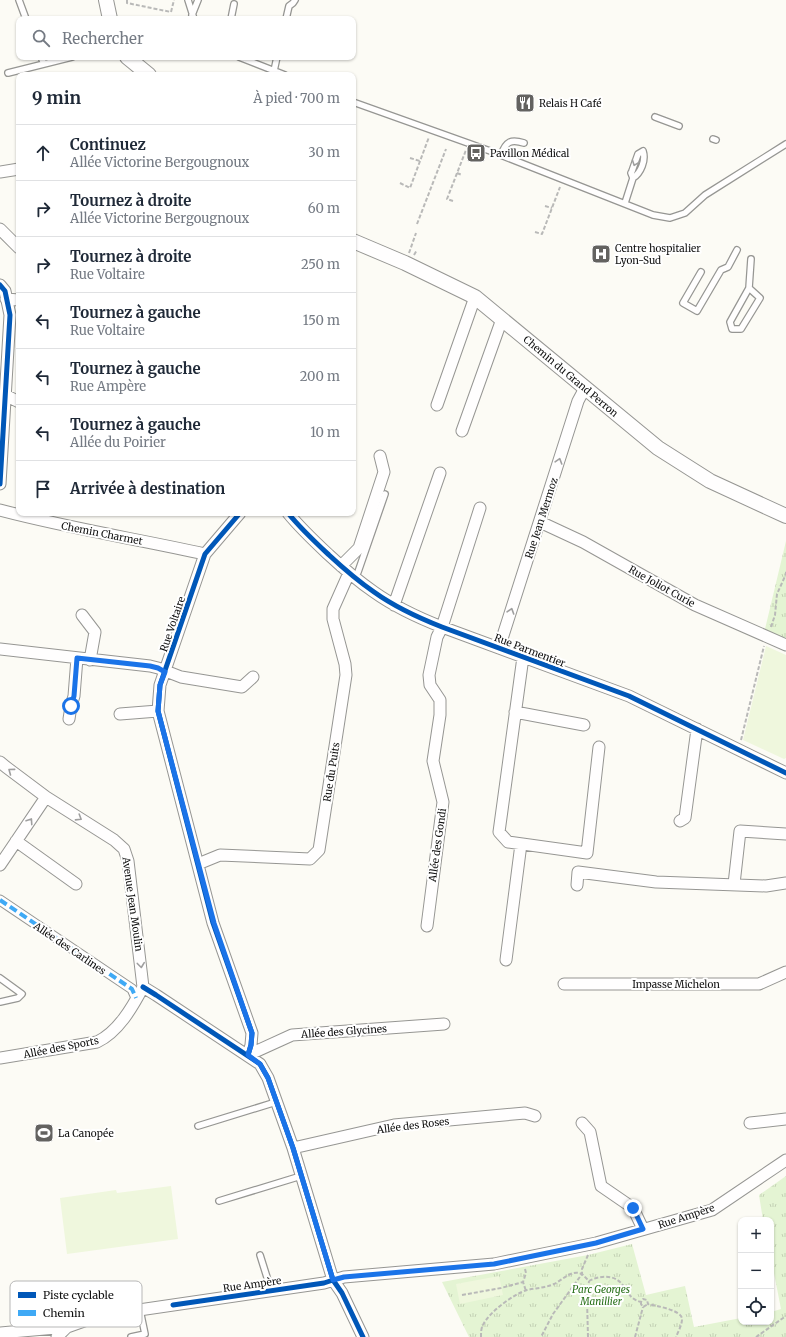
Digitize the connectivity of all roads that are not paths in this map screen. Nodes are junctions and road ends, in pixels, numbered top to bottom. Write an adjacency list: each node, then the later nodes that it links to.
1 (19, 0): 7 (lane)
2 (106, 0): 8 (street)
3 (188, 0): 9 (lane)
4 (198, 0): 10 (lane)
5 (295, 0): 12 (lane)
6 (234, 4): 11 (lane)
7 (25, 16)
8 (109, 16)
9 (193, 16)
10 (193, 16)
11 (232, 16)
12 (287, 16)
13 (42, 60): 18 (lane)
14 (60, 60): 18 (lane)
15 (131, 60): 20 (street)
16 (246, 60): 19 (lane)
17 (276, 60): 19 (lane)
18 (44, 64): 21 (lane)
19 (274, 71)
20 (145, 72)
21 (8, 73)
22 (356, 103): 27 (lane)
23 (655, 117): 24 (lane)
24 (679, 126)
25 (524, 143): 27 (lane)
26 (786, 144): 31 (lane)
27 (501, 155): 31 (lane)
28 (16, 169): 29 (street)
29 (0, 172)
30 (633, 178): 31 (lane)
31 (624, 203)
32 (0, 229): 34 (street)
33 (356, 242): 40 (street, Chemin du Grand Perron)
34 (16, 245)
35 (737, 250): 37 (lane)
36 (751, 259): 39 (lane)
37 (701, 272)
38 (0, 285): 41 (street)
39 (749, 288): 39 (lane)
40 (475, 297): 43 (street, Chemin du Grand Perron); 47 (street)
41 (6, 299): 42 (street); 45 (street)
42 (16, 300)
43 (502, 319): 44 (street, Chemin du Grand Perron); 48 (street)
44 (585, 388): 59 (street, Chemin du Grand Perron); 60 (street, Rue Jean Mermoz, one-way to 44)
45 (5, 395): 46 (street); 51 (street)
46 (16, 400)
47 (437, 405)
48 (462, 431)
49 (380, 456): 62 (street, Rue du Puits)
50 (440, 473): 63 (street)
51 (0, 484)
52 (385, 494): 62 (lane)
53 (480, 508): 65 (street, Allée des Gondi)
54 (0, 510): 55 (street, Chemin Charmet)
55 (16, 514)
56 (22, 516): 61 (street, Chemin Charmet)
57 (237, 516): 61 (street, Rue Voltaire)
58 (290, 516): 62 (street, Rue Parmentier)
59 (786, 516)
60 (540, 522): 66 (street, Rue Joliot Curie); 67 (street, Rue Jean Mermoz, one-way to 60)
61 (205, 554): 72 (street, Rue Voltaire)
62 (348, 572): 63 (street, Rue Parmentier); 88 (street, Rue du Puits)
63 (394, 605): 65 (street, Rue Parmentier)
64 (82, 615): 71 (street)
65 (442, 627): 67 (street, Rue Parmentier); 95 (street, Allée des Gondi)
66 (786, 645)
67 (499, 648): 69 (street, Rue Parmentier)
68 (0, 649): 70 (street)
69 (523, 657): 75 (street); 79 (street, Rue Parmentier)
70 (77, 658): 71 (street); 77 (street)
71 (90, 660): 72 (street)
72 (165, 672): 73 (street); 74 (street, Rue Voltaire)
73 (253, 677)
74 (158, 711): 76 (street); 88 (street, Rue Voltaire)
75 (515, 712): 78 (street); 87 (street)
76 (120, 714)
77 (69, 719)
78 (584, 725)
79 (697, 729): 82 (street, Rue Parmentier); 84 (street)
80 (599, 747): 87 (street)
81 (0, 762): 83 (street, Avenue Jean Moulin, one-way to 81)
82 (786, 773)
83 (46, 797): 86 (street, one-way to 83); 100 (street, Avenue Jean Moulin, one-way to 100)
84 (680, 821)
85 (786, 834): 92 (street)
86 (16, 842): 89 (street); 91 (street)
87 (521, 844): 96 (street)
88 (198, 864): 104 (street, Rue Voltaire)
89 (0, 865)
90 (786, 883): 92 (street)
91 (76, 884)
92 (734, 884): 93 (street)
93 (576, 885)
94 (0, 900): 101 (street, Allée des Carlines)
95 (426, 926)
96 (506, 960)
97 (786, 972): 99 (street, Impasse Michelon)
98 (0, 978): 102 (lane)
99 (564, 984)
100 (143, 988): 101 (street, Allée des Sports); 104 (street)
101 (136, 998): 105 (street, Allée des Sports)
102 (0, 1002)
103 (444, 1024): 104 (street, Allée des Glycines)
104 (248, 1055): 106 (street)
105 (0, 1058)
106 (276, 1102): 111 (lane); 112 (street)
107 (535, 1116): 112 (street, Allée des Roses)
108 (786, 1119): 109 (street)
109 (750, 1122)
110 (582, 1124): 116 (street)
111 (198, 1126)
112 (293, 1148): 114 (street)
113 (786, 1160): 116 (street, Rue Ampère)
114 (301, 1176): 115 (lane); 118 (street)
115 (219, 1202)
116 (643, 1229): 118 (street, Rue Ampère)
117 (260, 1255): 119 (lane)
118 (333, 1280): 119 (street, Rue Ampère); 126 (street)
119 (271, 1290): 120 (street, Rue Ampère)
120 (142, 1310)
121 (142, 1320): 125 (lane)
122 (67, 1327): 123 (street); 124 (street, Rue Ampère)
123 (0, 1333)
124 (57, 1337)
125 (131, 1337)
126 (363, 1337)

